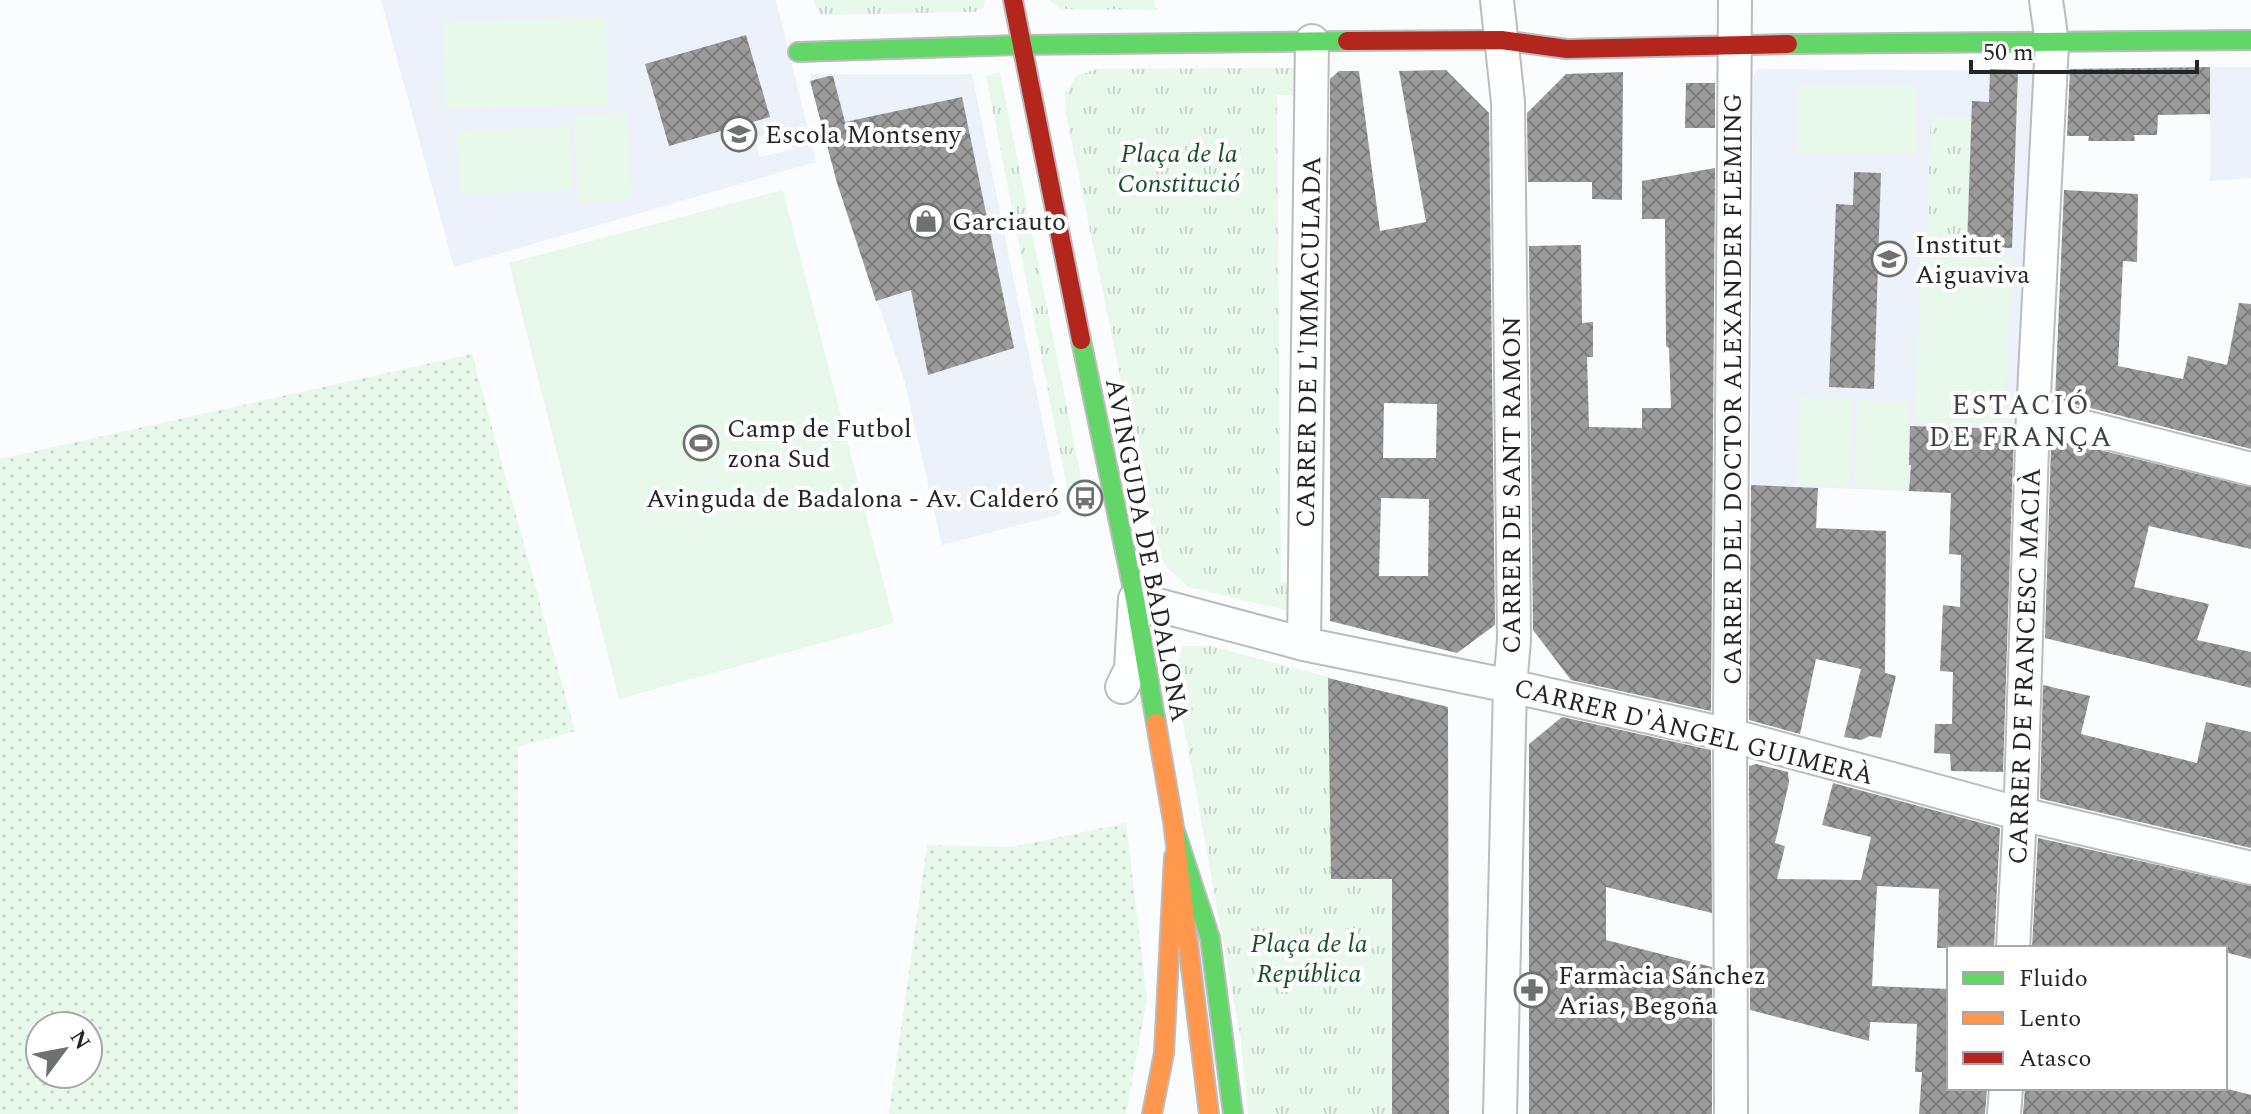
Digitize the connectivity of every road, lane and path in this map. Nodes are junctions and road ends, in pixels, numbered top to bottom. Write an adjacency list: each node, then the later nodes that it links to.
1 (1013, 0): 10 (main road, AVINGUDA DE BADALONA)
2 (1497, 0): 5 (street, CARRER DE SANT RAMON)
3 (1735, 0): 9 (street, CARRER DEL DOCTOR ALEXANDER FLEMING)
4 (2046, 0): 8 (street, CARRER DE FRANCESC MACIÀ)
5 (1501, 40): 7 (main road); 9 (main road); 16 (street, CARRER DE SANT RAMON)
6 (2251, 40): 8 (main road)
7 (1312, 41): 10 (main road); 15 (street, CARRER DE L'IMMACULADA)
8 (2052, 43): 9 (main road); 12 (street, CARRER DE FRANCESC MACIÀ)
9 (1734, 44): 18 (street, CARRER DEL DOCTOR ALEXANDER FLEMING)
10 (1020, 45): 11 (main road); 14 (main road, AVINGUDA DE BADALONA)
11 (798, 52)
12 (2033, 414): 13 (street); 19 (street, CARRER DE FRANCESC MACIÀ)
13 (2251, 469)
14 (1135, 599): 15 (street, CARRER D'ÀNGEL GUIMERÀ); 17 (street); 20 (main road, AVINGUDA DE BADALONA)
15 (1304, 644): 16 (street, CARRER D'ÀNGEL GUIMERÀ)
16 (1510, 686): 18 (street, CARRER D'ÀNGEL GUIMERÀ); 27 (street, CARRER DE SANT RAMON)
17 (1122, 687)
18 (1730, 735): 19 (street, CARRER D'ÀNGEL GUIMERÀ); 28 (street, CARRER DEL DOCTOR ALEXANDER FLEMING)
19 (2021, 814): 21 (street, CARRER D'ÀNGEL GUIMERÀ); 22 (street, CARRER DE FRANCESC MACIÀ)
20 (1175, 831): 24 (main road); 25 (main road, AVINGUDA DE BADALONA); 26 (main road)
21 (2251, 868)
22 (2013, 946)
23 (2006, 1090): 29 (street)
24 (1152, 1114)
25 (1209, 1114)
26 (1233, 1114)
27 (1500, 1114)
28 (1731, 1114)
29 (2004, 1114)

